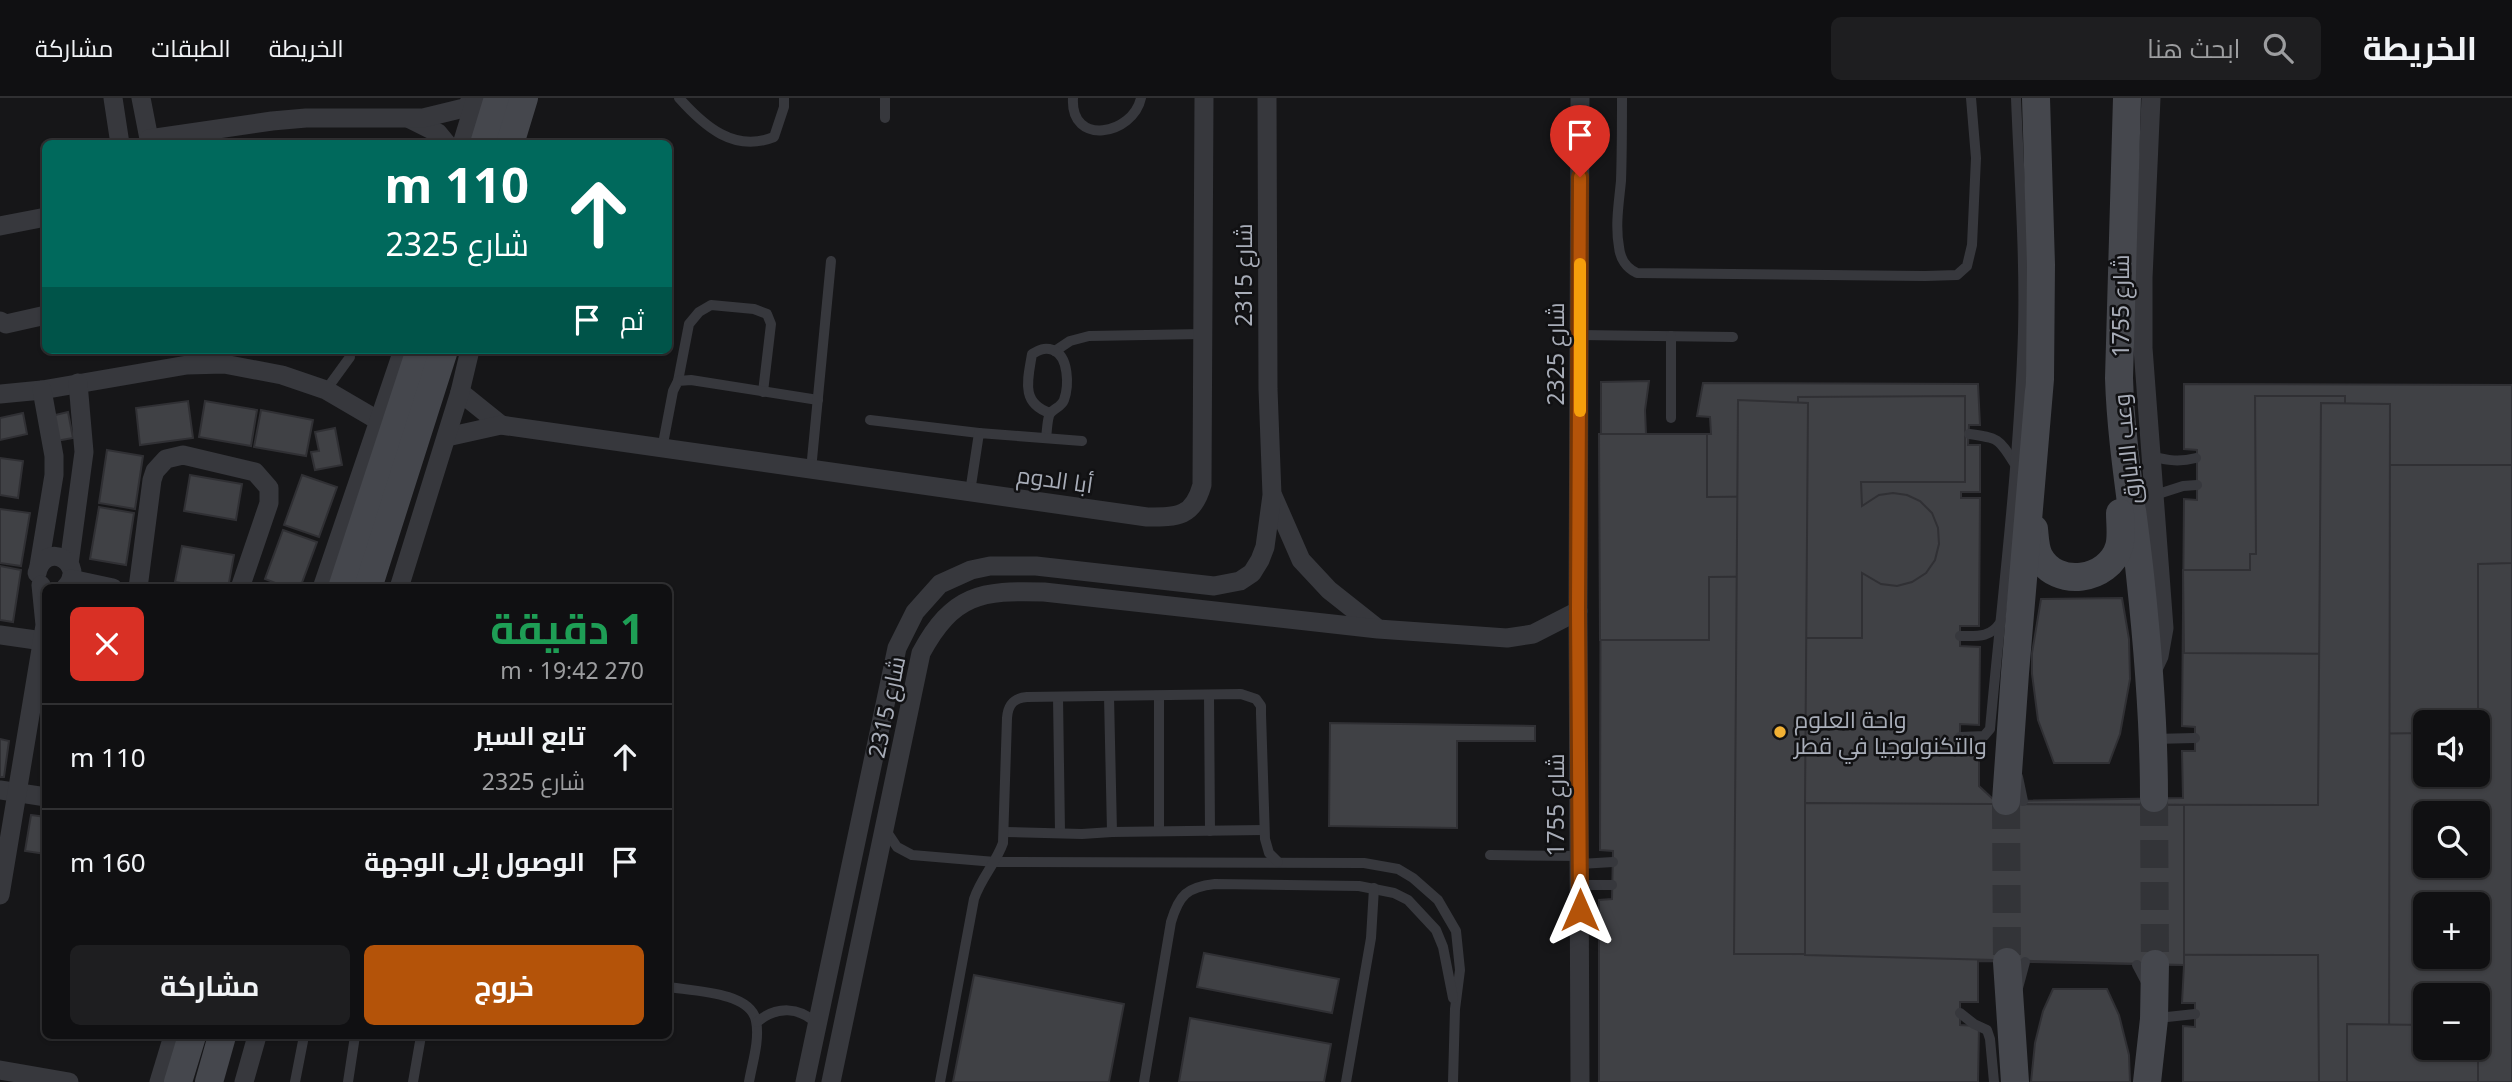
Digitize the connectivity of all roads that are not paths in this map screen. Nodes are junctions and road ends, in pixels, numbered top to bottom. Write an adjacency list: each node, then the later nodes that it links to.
1 (113, 98): 22 (street)
2 (141, 98): 23 (street)
3 (476, 98): 20 (street); 26 (street)
4 (498, 98): 27 (street)
5 (524, 98): 28 (street)
6 (679, 98): 7 (lane)
7 (784, 98)
8 (886, 98): 21 (lane)
9 (1073, 98): 10 (lane)
10 (1141, 98)
11 (1204, 98): 36 (street, أبا الدوم)
12 (1268, 98): 74 (street, شارع 2315)
13 (1580, 98): 37 (street, شارع 2325)
14 (1622, 98): 15 (lane)
15 (1970, 98)
16 (2016, 98): 69 (lane)
17 (2036, 98): 72 (street)
18 (2127, 98): 31 (street, وعب الابارق)
19 (2151, 98): 29 (street, شارع 1755)
20 (410, 118): 24 (street); 25 (street)
21 (885, 118)
22 (119, 140)
23 (150, 140)
24 (157, 140)
25 (444, 140)
26 (463, 140)
27 (485, 140)
28 (511, 140)
29 (2147, 172): 31 (street); 67 (street, شارع 1755)
30 (42, 218): 32 (street)
31 (2123, 220): 56 (street, وعب الابارق)
32 (0, 226)
33 (831, 261): 54 (lane)
34 (42, 316): 35 (street)
35 (0, 321)
36 (1203, 334): 40 (lane); 73 (street, أبا الدوم)
37 (1580, 335): 38 (lane); 85 (street, شارع 2325)
38 (1671, 337): 39 (lane); 57 (lane)
39 (1733, 337)
40 (1055, 351): 55 (lane); 55 (lane)
41 (402, 354): 59 (street)
42 (419, 354): 82 (street)
43 (443, 354): 83 (street)
44 (469, 354): 51 (street)
45 (350, 357): 50 (lane)
46 (185, 358): 48 (street); 50 (street)
47 (678, 381): 52 (lane); 52 (lane); 66 (lane)
48 (78, 383): 49 (street); 76 (street)
49 (42, 390): 53 (street); 77 (street)
50 (326, 390): 59 (street)
51 (460, 392): 60 (street); 63 (street)
52 (762, 392): 54 (lane)
53 (0, 394)
54 (818, 400): 70 (lane)
55 (1050, 413): 64 (lane)
56 (2120, 415): 72 (street); 92 (street, وعب الابارق)
57 (1671, 418)
58 (870, 420): 61 (lane)
59 (379, 421): 81 (street)
60 (501, 425): 63 (street, أبا الدوم); 66 (street, أبا الدوم)
61 (979, 433): 64 (lane); 73 (lane)
62 (1969, 434): 69 (lane)
63 (447, 437): 84 (street)
64 (1046, 438): 65 (lane)
65 (1082, 441)
66 (663, 449): 70 (street, أبا الدوم)
67 (2152, 456): 68 (lane); 75 (street, شارع 1755)
68 (2196, 458)
69 (2014, 464): 86 (lane)
70 (811, 470): 73 (street, أبا الدوم)
71 (2197, 485): 75 (lane)
72 (2030, 491): 103 (street)
73 (970, 492)
74 (1272, 495): 87 (street, شارع 2315); 128 (street, شارع 2315)
75 (2155, 495): 92 (street, شارع 1755)
76 (68, 577): 77 (street); 78 (street)
77 (42, 580)
78 (97, 584)
79 (139, 584): 80 (street)
80 (241, 584)
81 (323, 584)
82 (343, 584)
83 (369, 584)
84 (400, 584)
85 (1578, 611): 87 (street, شارع 2315); 112 (street, شارع 1755)
86 (2001, 623): 90 (lane); 97 (lane)
87 (1378, 629): 104 (street, شارع 2315)
88 (42, 630): 89 (street)
89 (0, 635)
90 (1960, 636)
91 (42, 639): 101 (street)
92 (2149, 678): 99 (street, وعب الابارق)
93 (1209, 695): 95 (lane); 105 (lane); 107 (lane)
94 (1109, 696): 95 (lane); 96 (lane); 110 (lane)
95 (1159, 696): 106 (lane)
96 (1058, 697): 108 (lane); 109 (lane)
97 (1960, 737)
98 (2195, 738): 99 (lane)
99 (2153, 739): 100 (street, وعب الابارق)
100 (2150, 790)
101 (8, 791): 102 (street); 116 (street)
102 (42, 796)
103 (2015, 801)
104 (886, 828): 113 (lane); 147 (street, شارع 2315)
105 (1264, 830): 107 (lane); 114 (lane)
106 (1159, 831): 107 (lane); 110 (lane)
107 (1210, 831)
108 (1005, 832): 109 (lane); 113 (lane)
109 (1060, 832): 110 (lane)
110 (1112, 832)
111 (1490, 855): 112 (lane)
112 (1580, 860): 115 (lane); 117 (street, شارع 1755)
113 (995, 862): 114 (lane); 148 (lane)
114 (1278, 862): 124 (lane)
115 (1613, 862)
116 (1, 882)
117 (1580, 885): 118 (lane); 152 (street, شارع 1755)
118 (1612, 885)
119 (1374, 888): 124 (lane); 149 (lane); 150 (lane)
120 (2016, 962): 154 (street)
121 (2146, 964): 123 (street)
122 (672, 988): 127 (lane)
123 (2154, 1006): 126 (lane); 138 (street)
124 (1455, 1009): 151 (lane)
125 (1960, 1013): 153 (lane)
126 (2195, 1014)
127 (757, 1022): 128 (lane); 145 (lane)
128 (818, 1026): 146 (street, شارع 2315)
129 (172, 1039): 137 (street)
130 (189, 1039): 137 (street)
131 (221, 1039): 140 (street)
132 (256, 1039): 141 (street)
133 (303, 1039): 142 (lane)
134 (355, 1039): 143 (lane)
135 (420, 1039): 144 (lane)
136 (0, 1070): 139 (street)
137 (161, 1080)
138 (2148, 1081)
139 (69, 1082)
140 (209, 1082)
141 (244, 1082)
142 (295, 1082)
143 (348, 1082)
144 (413, 1082)
145 (749, 1082)
146 (805, 1082)
147 (831, 1082)
148 (940, 1082)
149 (1144, 1082)
150 (1346, 1082)
151 (1453, 1082)
152 (1580, 1082)
153 (1994, 1082)
154 (2015, 1082)

